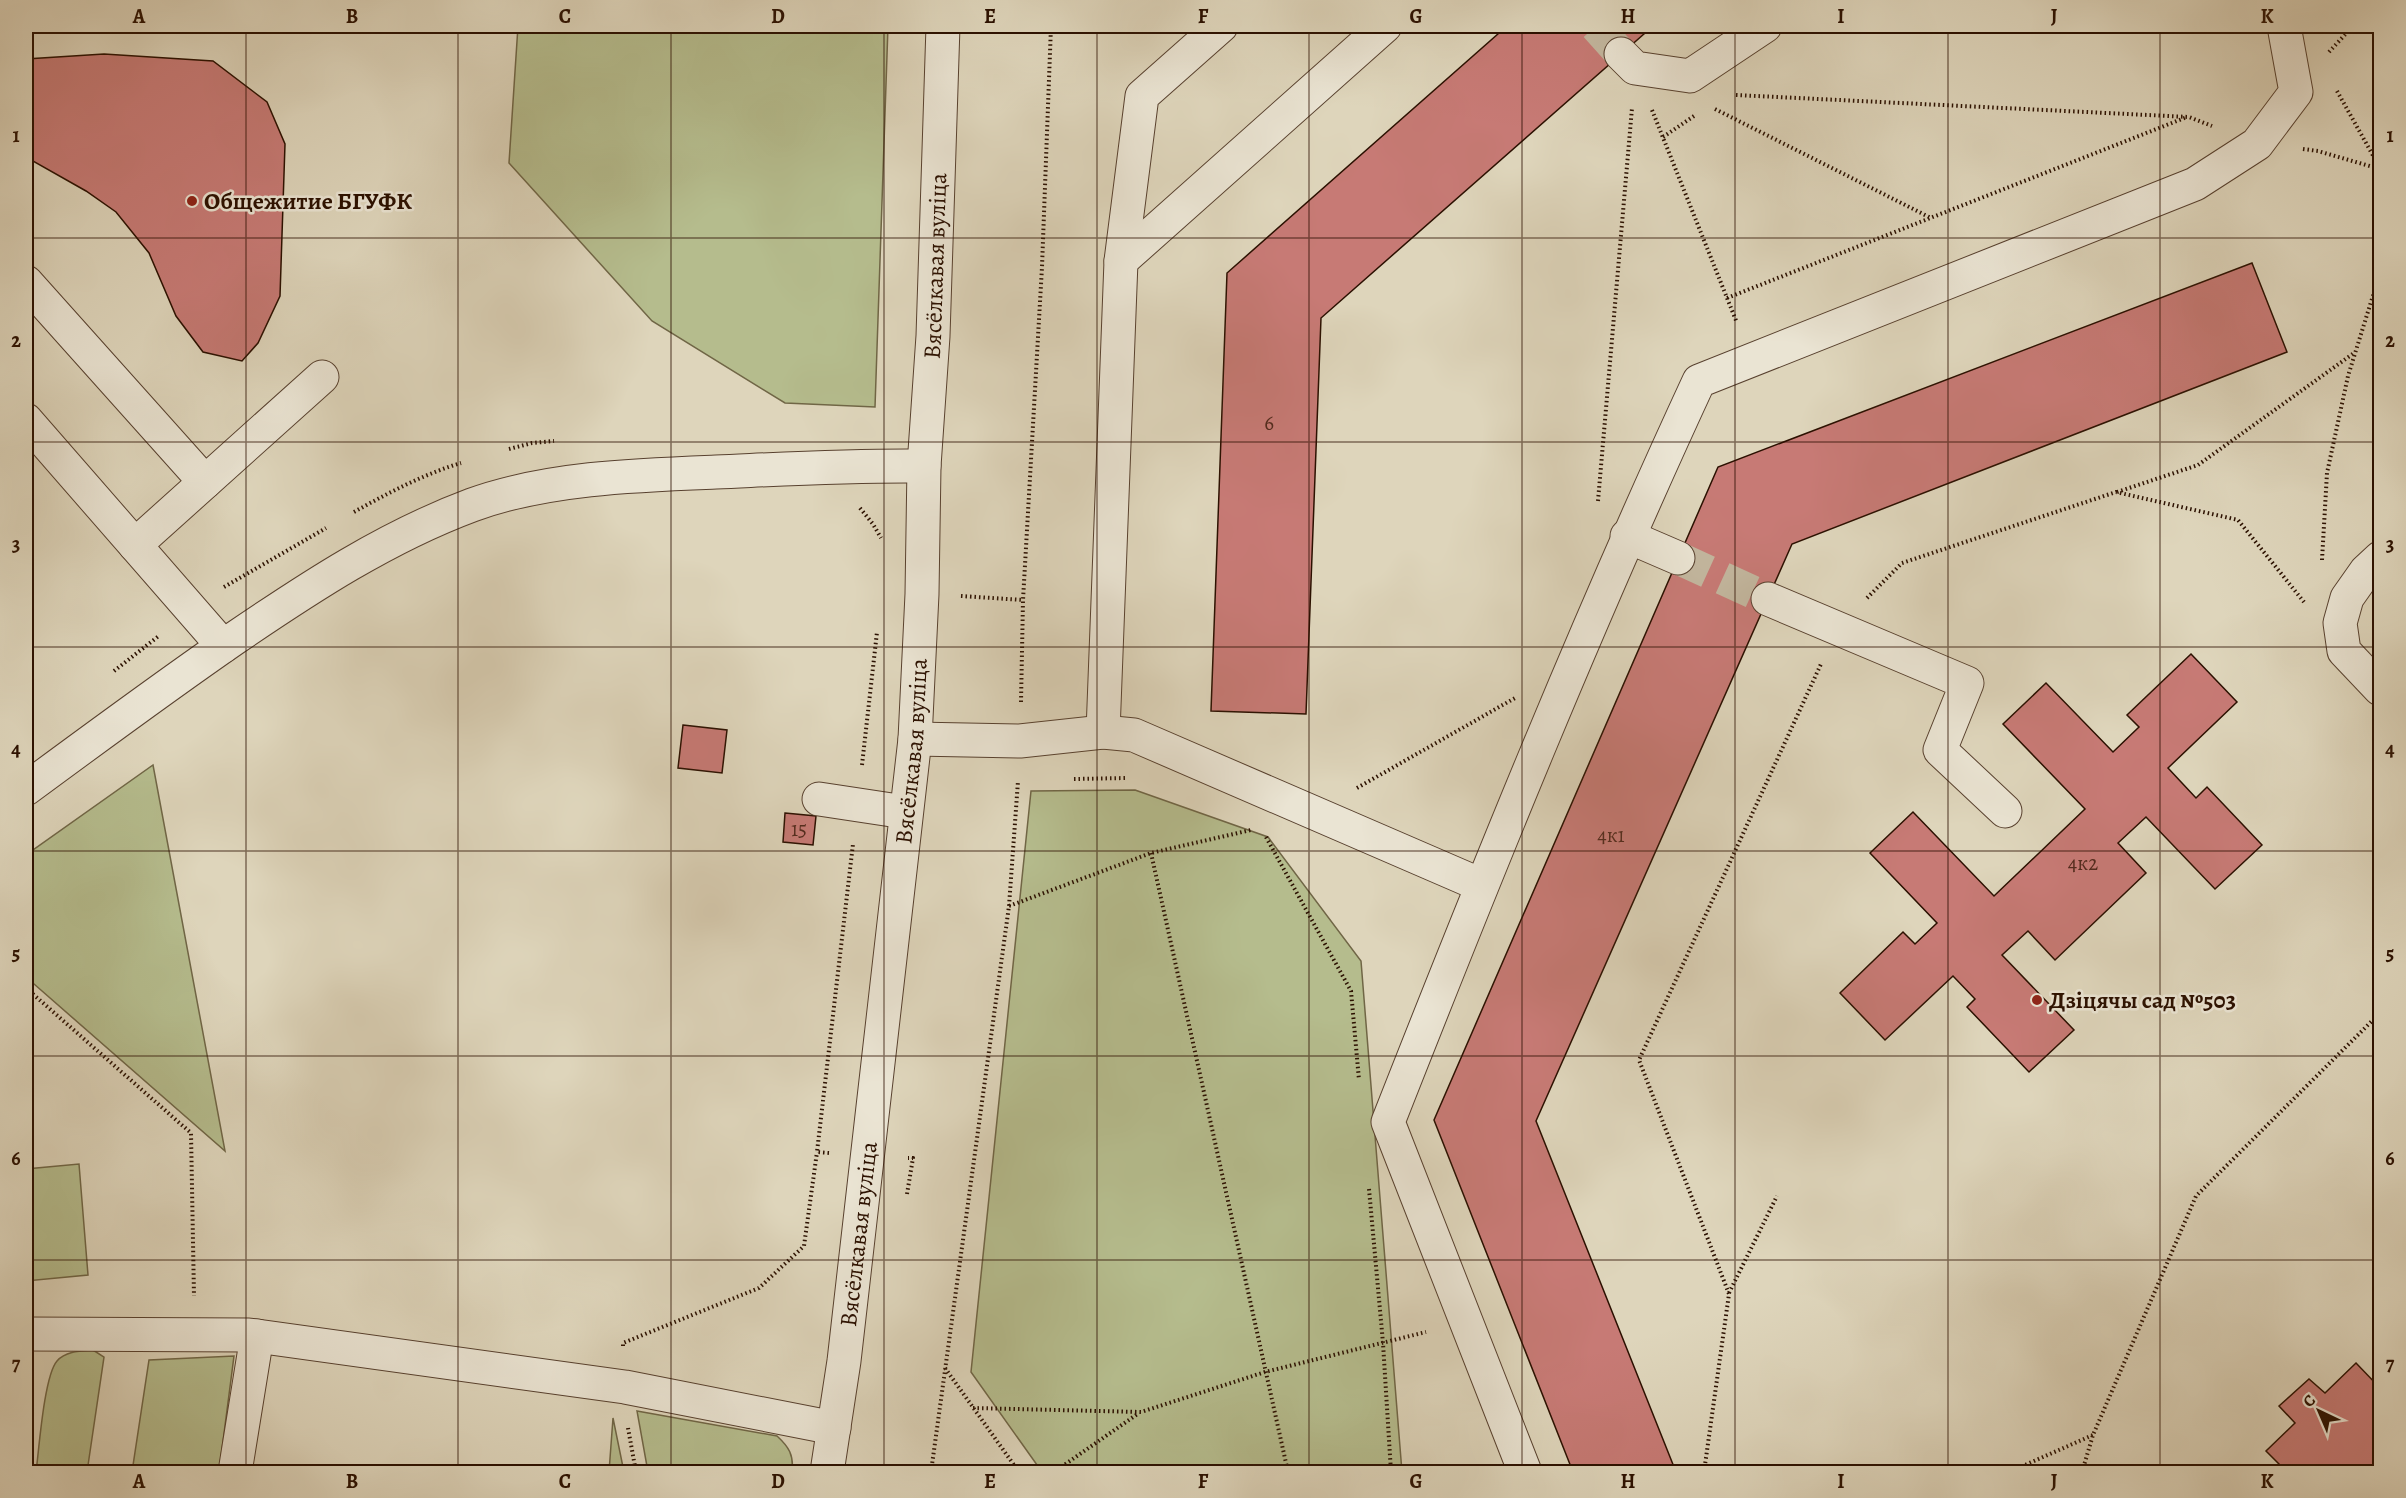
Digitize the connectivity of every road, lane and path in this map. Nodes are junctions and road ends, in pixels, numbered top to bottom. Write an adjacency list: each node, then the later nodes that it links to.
1 (943, 26): 27 (street, Вясёлкавая вуліца)
2 (1221, 26): 15 (street)
3 (1385, 26): 15 (street)
4 (1765, 26): 6 (street)
5 (2284, 26): 13 (street)
6 (1628, 61): 12 (path); 30 (path)
7 (2332, 82): 13 (path)
8 (1735, 95): 11 (path)
9 (1709, 106): 14 (path)
10 (1700, 112): 12 (path)
11 (2189, 117): 13 (path); 14 (path)
12 (1663, 137): 18 (path)
13 (2257, 144): 20 (street)
14 (1931, 218): 18 (path)
15 (1121, 261): 48 (street)
16 (2380, 273): 19 (path)
17 (26, 282): 28 (street)
18 (1727, 298): 20 (path)
19 (2356, 352): 29 (path); 38 (path)
20 (1752, 360): 33 (street)
21 (322, 377): 28 (street)
22 (26, 420): 35 (street)
23 (563, 440): 24 (path)
24 (500, 452)
25 (467, 461): 31 (path)
26 (858, 465): 27 (street); 34 (path); 44 (street)
27 (924, 465): 49 (street, Вясёлкавая вуліца)
28 (205, 482): 35 (street)
29 (2116, 492): 40 (path); 42 (path)
30 (1598, 502)
31 (346, 517)
32 (336, 522): 41 (path)
33 (1627, 536): 36 (street); 59 (street)
34 (883, 543)
35 (135, 545): 41 (street)
36 (1678, 558)
37 (2380, 558): 46 (street)
38 (2322, 564)
39 (1768, 599): 42 (street)
40 (2304, 602)
41 (192, 610): 44 (street); 45 (path)
42 (1838, 628): 55 (street); 69 (path)
43 (877, 629): 54 (path)
44 (223, 646): 52 (street)
45 (107, 676)
46 (2380, 689)
47 (1522, 695): 57 (path)
48 (1103, 732): 49 (street); 57 (street)
49 (915, 739): 56 (street, Вясёлкавая вуліца)
50 (1138, 778): 51 (path)
51 (1066, 779)
52 (26, 789)
53 (819, 799): 54 (street)
54 (858, 806): 56 (street); 64 (path)
55 (2005, 811)
56 (905, 812): 65 (street, Вясёлкавая вуліца)
57 (1313, 814): 59 (street)
58 (1151, 853): 60 (path); 63 (path); 78 (path)
59 (1481, 885): 71 (street)
60 (1009, 906)
61 (26, 988): 70 (path)
62 (2380, 1013): 83 (path)
63 (1359, 1085)
64 (817, 1152): 65 (path); 74 (path)
65 (867, 1156): 68 (path); 82 (street, Вясёлкавая вуліца)
66 (1368, 1179): 75 (path)
67 (1778, 1196): 69 (path)
68 (905, 1205)
69 (1729, 1294): 92 (path)
70 (194, 1300)
71 (1467, 1322): 75 (path); 91 (street)
72 (26, 1334): 73 (street)
73 (257, 1336): 79 (street); 84 (street)
74 (623, 1343): 76 (path); 79 (path)
75 (1383, 1343): 78 (path); 90 (path)
76 (614, 1345)
77 (944, 1368): 80 (path)
78 (1265, 1372): 81 (path); 89 (path)
79 (624, 1387): 82 (street); 85 (path)
80 (973, 1408): 81 (path); 87 (path)
81 (1141, 1412): 88 (path)
82 (834, 1428): 86 (street, Вясёлкавая вуліца)
83 (2092, 1435): 93 (path); 94 (path)
84 (235, 1473)
85 (636, 1473)
86 (827, 1473)
87 (1019, 1473)
88 (1054, 1473)
89 (1288, 1473)
90 (1391, 1473)
91 (1525, 1473)
92 (1704, 1473)
93 (2008, 1473)
94 (2082, 1473)

